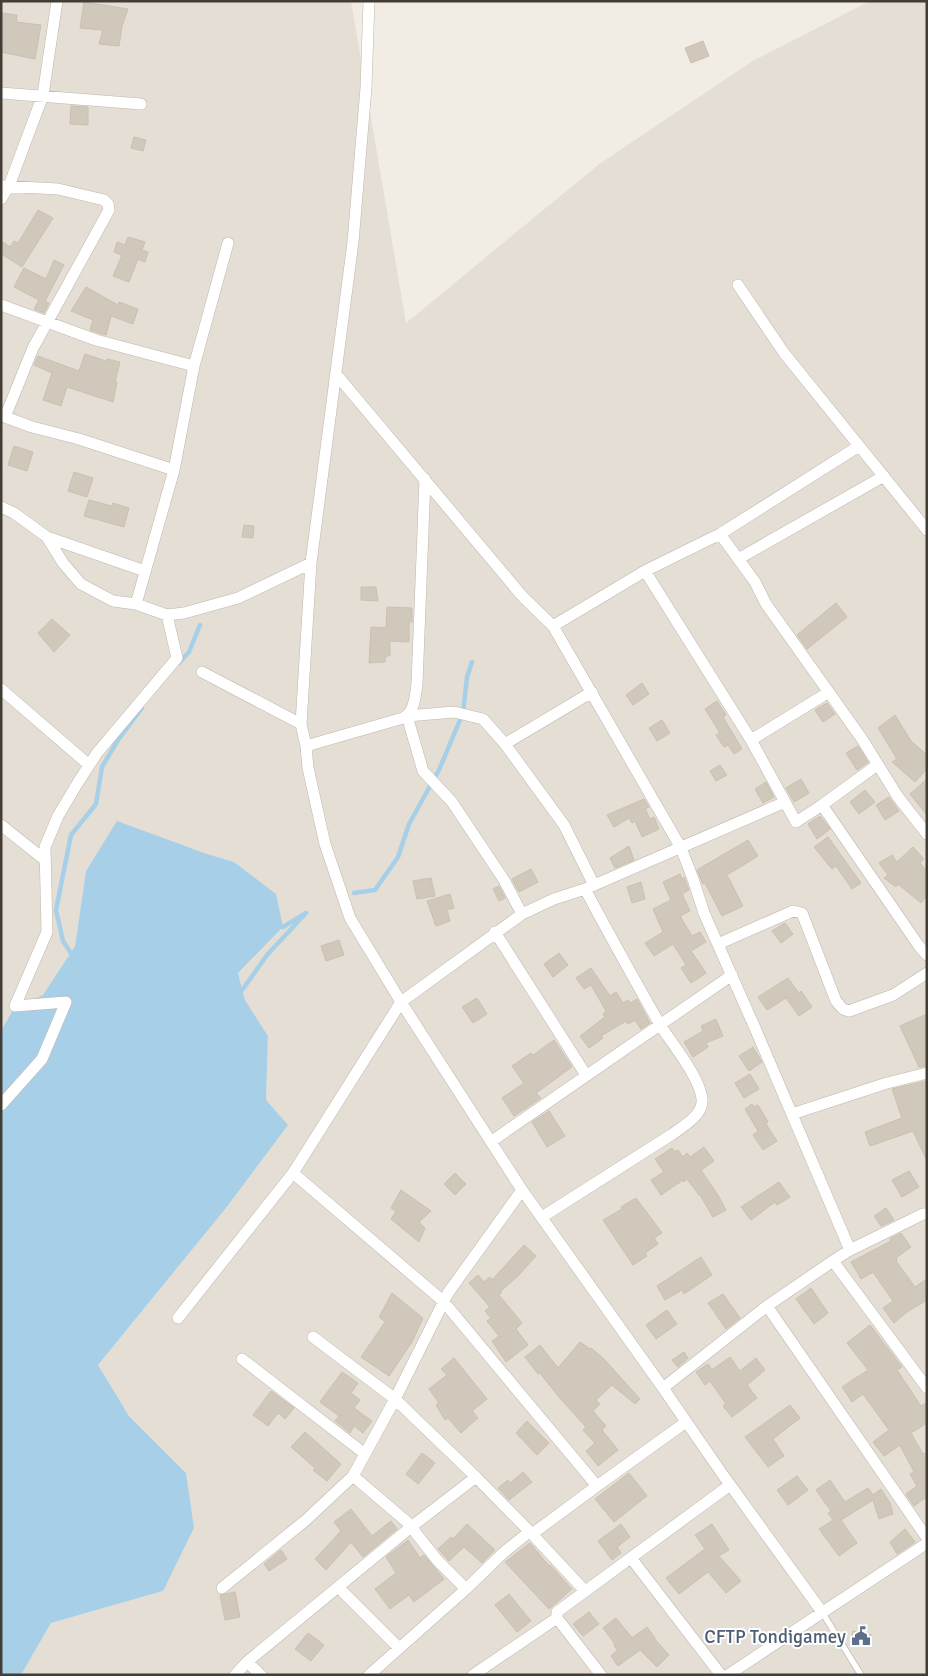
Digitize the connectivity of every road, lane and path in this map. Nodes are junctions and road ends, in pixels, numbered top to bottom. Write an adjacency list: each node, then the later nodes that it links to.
1 (57, 1): 4 (street)
2 (369, 1): 13 (street)
3 (1, 92): 4 (street)
4 (43, 95): 5 (street); 6 (street)
5 (141, 104)
6 (5, 186): 7 (street); 11 (street)
7 (1, 199)
8 (228, 243): 12 (street)
9 (738, 285): 15 (street)
10 (1, 305): 11 (street)
11 (46, 322): 12 (street); 14 (street)
12 (194, 366): 16 (street)
13 (336, 374): 18 (street); 24 (street)
14 (3, 422): 16 (street)
15 (859, 446): 17 (street); 21 (street)
16 (174, 470): 25 (street)
17 (884, 476): 20 (street); 23 (street)
18 (425, 479): 29 (street); 34 (street)
19 (1, 507): 22 (street)
20 (927, 530)
21 (720, 534): 23 (street); 26 (street)
22 (47, 537): 25 (street); 27 (street)
23 (738, 559): 33 (street)
24 (311, 563): 28 (street); 35 (street)
25 (145, 571): 27 (street)
26 (644, 571): 29 (street); 36 (street)
27 (136, 604): 28 (street)
28 (166, 615): 39 (street)
29 (553, 626): 32 (street)
30 (202, 672): 35 (street)
31 (1, 689): 39 (street)
32 (592, 692): 37 (street); 45 (street)
33 (829, 692): 36 (street); 40 (street)
34 (407, 716): 37 (street); 38 (street); 48 (street)
35 (301, 724): 38 (street)
36 (751, 740): 41 (street)
37 (505, 744): 47 (street)
38 (306, 746): 54 (street)
39 (89, 765): 46 (street)
40 (877, 765): 42 (street); 44 (street)
41 (785, 802): 42 (street); 45 (street)
42 (822, 805): 51 (street)
43 (1, 825): 46 (street)
44 (925, 828)
45 (681, 848): 47 (street); 50 (street)
46 (45, 860): 58 (street)
47 (589, 887): 48 (street); 55 (street)
48 (522, 914): 49 (street)
49 (495, 932): 54 (street); 57 (street)
50 (718, 944): 52 (street); 53 (street)
51 (927, 955)
52 (927, 973)
53 (732, 975): 55 (street); 59 (street)
54 (401, 1002): 60 (street); 61 (street)
55 (660, 1025): 57 (street); 64 (street)
56 (927, 1073): 59 (street)
57 (586, 1075): 60 (street)
58 (1, 1105)
59 (792, 1114): 65 (street)
60 (492, 1141): 62 (street)
61 (294, 1173): 67 (street); 69 (street)
62 (522, 1190): 64 (street); 67 (street)
63 (927, 1214): 65 (street)
64 (542, 1217): 72 (street)
65 (850, 1250): 66 (street)
66 (833, 1261): 68 (street); 73 (street)
67 (443, 1302): 74 (street); 80 (street)
68 (767, 1306): 72 (street); 83 (street)
69 (178, 1318)
70 (313, 1337): 74 (street)
71 (242, 1359): 76 (street)
72 (663, 1388): 75 (street)
73 (927, 1388)
74 (396, 1399): 76 (street); 78 (street)
75 (686, 1422): 79 (street); 80 (street)
76 (365, 1454): 77 (street)
77 (353, 1476): 81 (street); 86 (street)
78 (476, 1477): 81 (street); 82 (street)
79 (730, 1485): 85 (street); 90 (street)
80 (597, 1486): 82 (street)
81 (411, 1528): 87 (street); 88 (street)
82 (530, 1533): 88 (street); 89 (street)
83 (927, 1538)
84 (924, 1549): 90 (street)
85 (631, 1558): 89 (street); 99 (street)
86 (222, 1588)
87 (339, 1588): 92 (street); 93 (street)
88 (466, 1589): 92 (street)
89 (585, 1591): 91 (street)
90 (822, 1612): 100 (street); 101 (lane)
91 (557, 1618): 97 (street); 98 (street)
92 (399, 1648): 96 (street)
93 (247, 1662): 94 (street); 95 (street)
94 (235, 1675)
95 (261, 1675)
96 (369, 1675)
97 (473, 1675)
98 (601, 1675)
99 (721, 1675)
100 (728, 1675)
101 (862, 1675)

